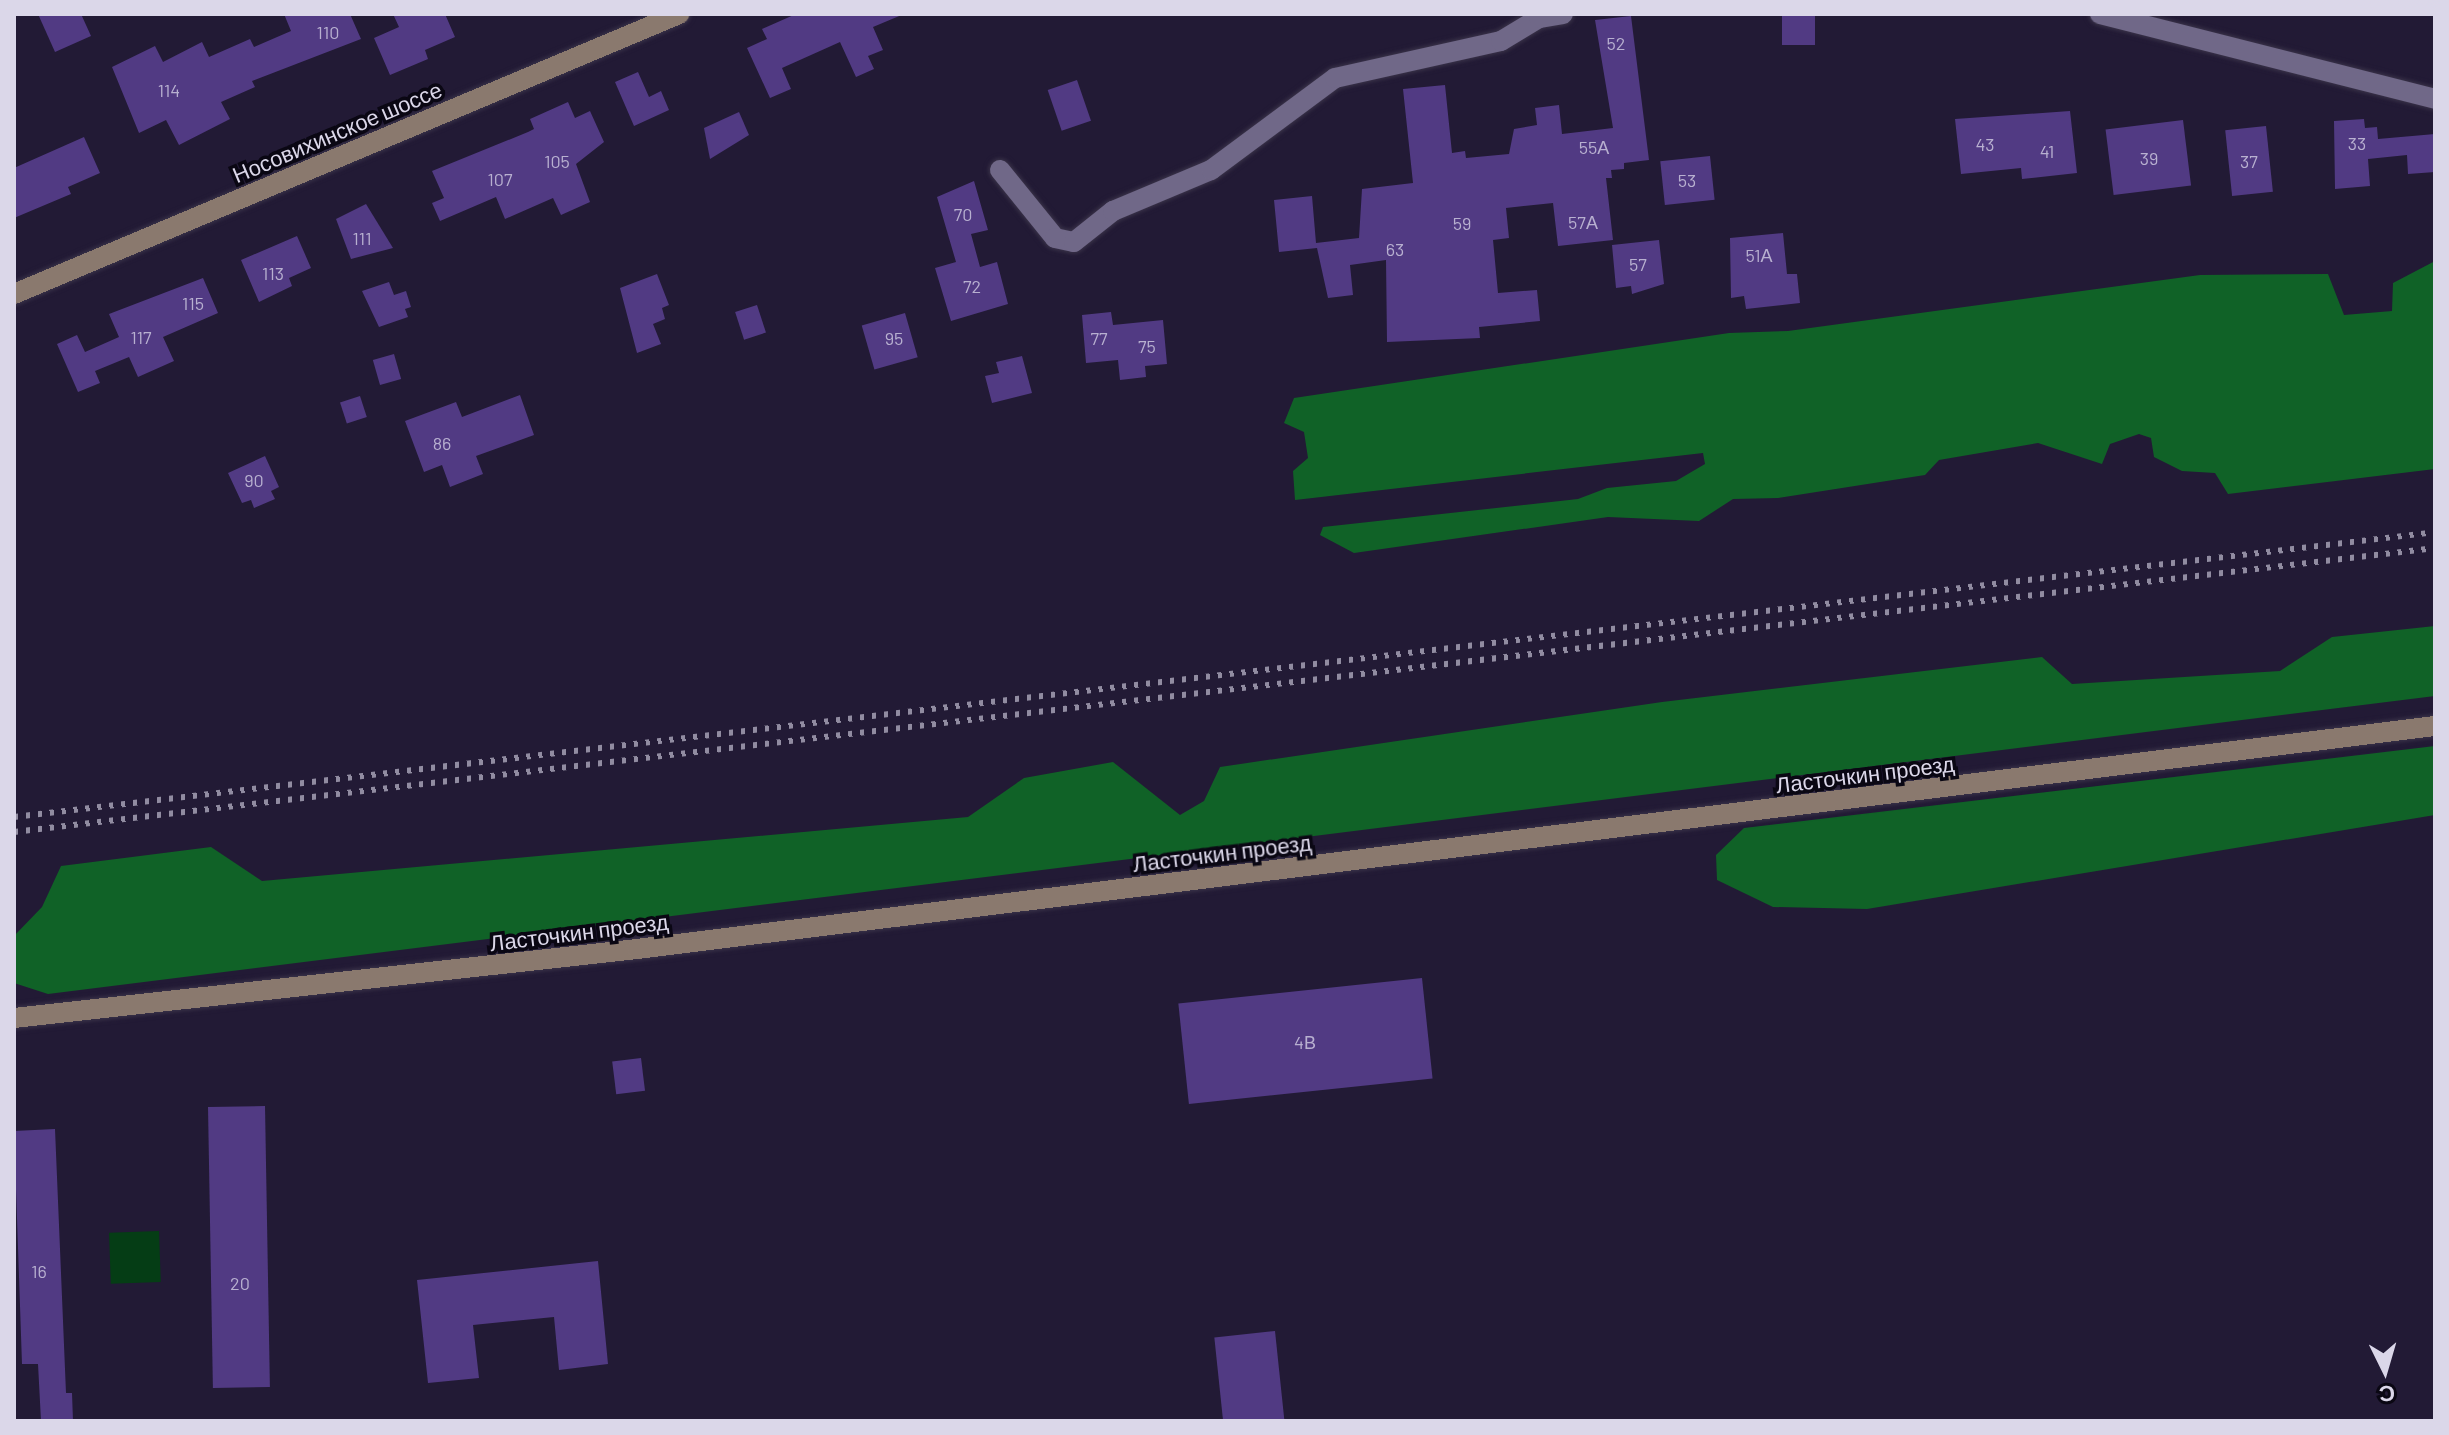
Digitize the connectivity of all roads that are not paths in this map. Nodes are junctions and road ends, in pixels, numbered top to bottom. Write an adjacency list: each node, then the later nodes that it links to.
1 (679, 14): 6 (street, Носовихинское шоссе)
2 (1563, 14): 5 (street)
3 (2100, 14): 4 (street)
4 (2435, 99)
5 (1000, 170)
6 (14, 294)
7 (2435, 726): 8 (street, Ласточкин проезд)
8 (14, 1018)

